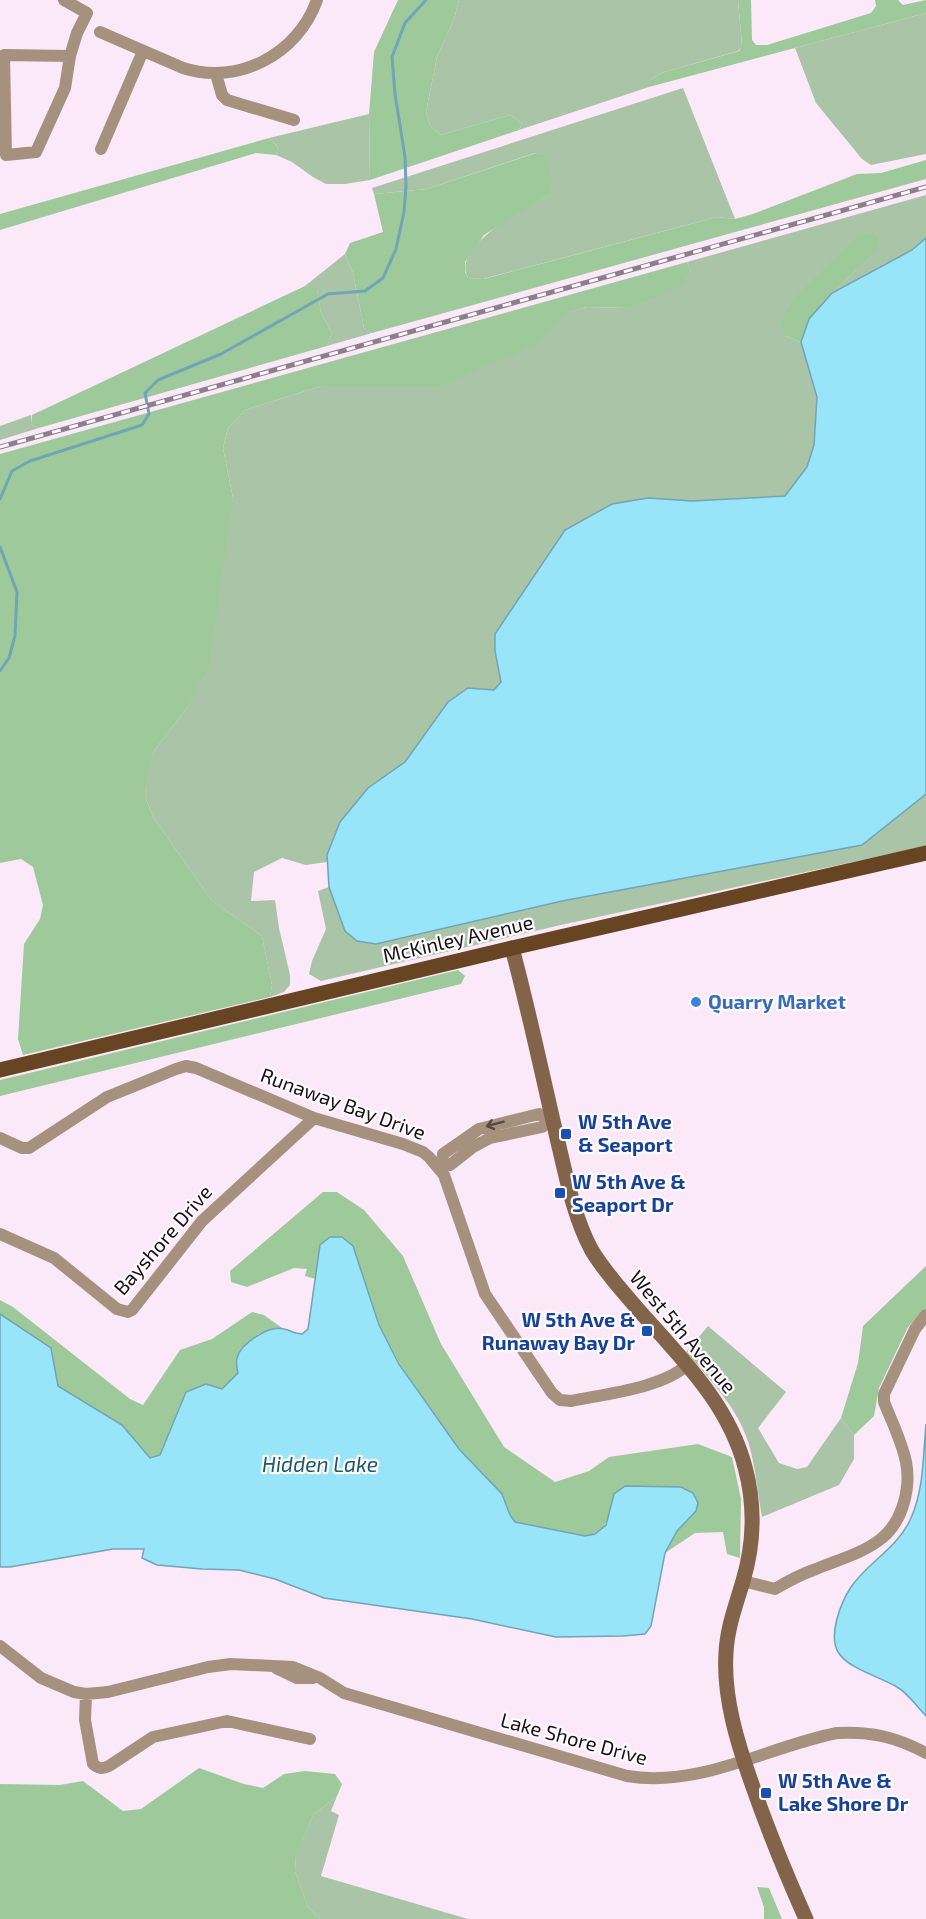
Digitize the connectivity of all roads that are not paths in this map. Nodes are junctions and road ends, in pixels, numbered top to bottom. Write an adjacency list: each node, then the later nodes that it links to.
1 (64, 0): 5 (street)
2 (317, 0): 6 (street)
3 (100, 32): 4 (street)
4 (143, 51): 6 (street); 8 (street)
5 (70, 56): 5 (street)
6 (216, 74): 7 (street)
7 (294, 120)
8 (101, 149)
9 (926, 853): 10 (main road, McKinley Avenue)
10 (513, 948): 11 (main road, McKinley Avenue); 13 (main road, West 5th Avenue)
11 (0, 1070)
12 (314, 1118): 14 (street, Runaway Bay Drive); 15 (street, Runaway Bay Drive); 16 (street, Bayshore Drive)
13 (552, 1118): 15 (street); 18 (main road, West 5th Avenue)
14 (0, 1138)
15 (440, 1165): 18 (street, Runaway Bay Drive)
16 (0, 1234)
17 (926, 1316): 19 (street)
18 (687, 1365): 19 (main road, West 5th Avenue)
19 (743, 1581): 24 (main road, West 5th Avenue)
20 (0, 1646): 21 (street, Lake Shore Drive)
21 (86, 1694): 22 (street); 24 (street, Lake Shore Drive)
22 (310, 1739)
23 (926, 1753): 24 (street, Lake Shore Drive)
24 (744, 1761): 25 (main road, West 5th Avenue)
25 (806, 1919)

